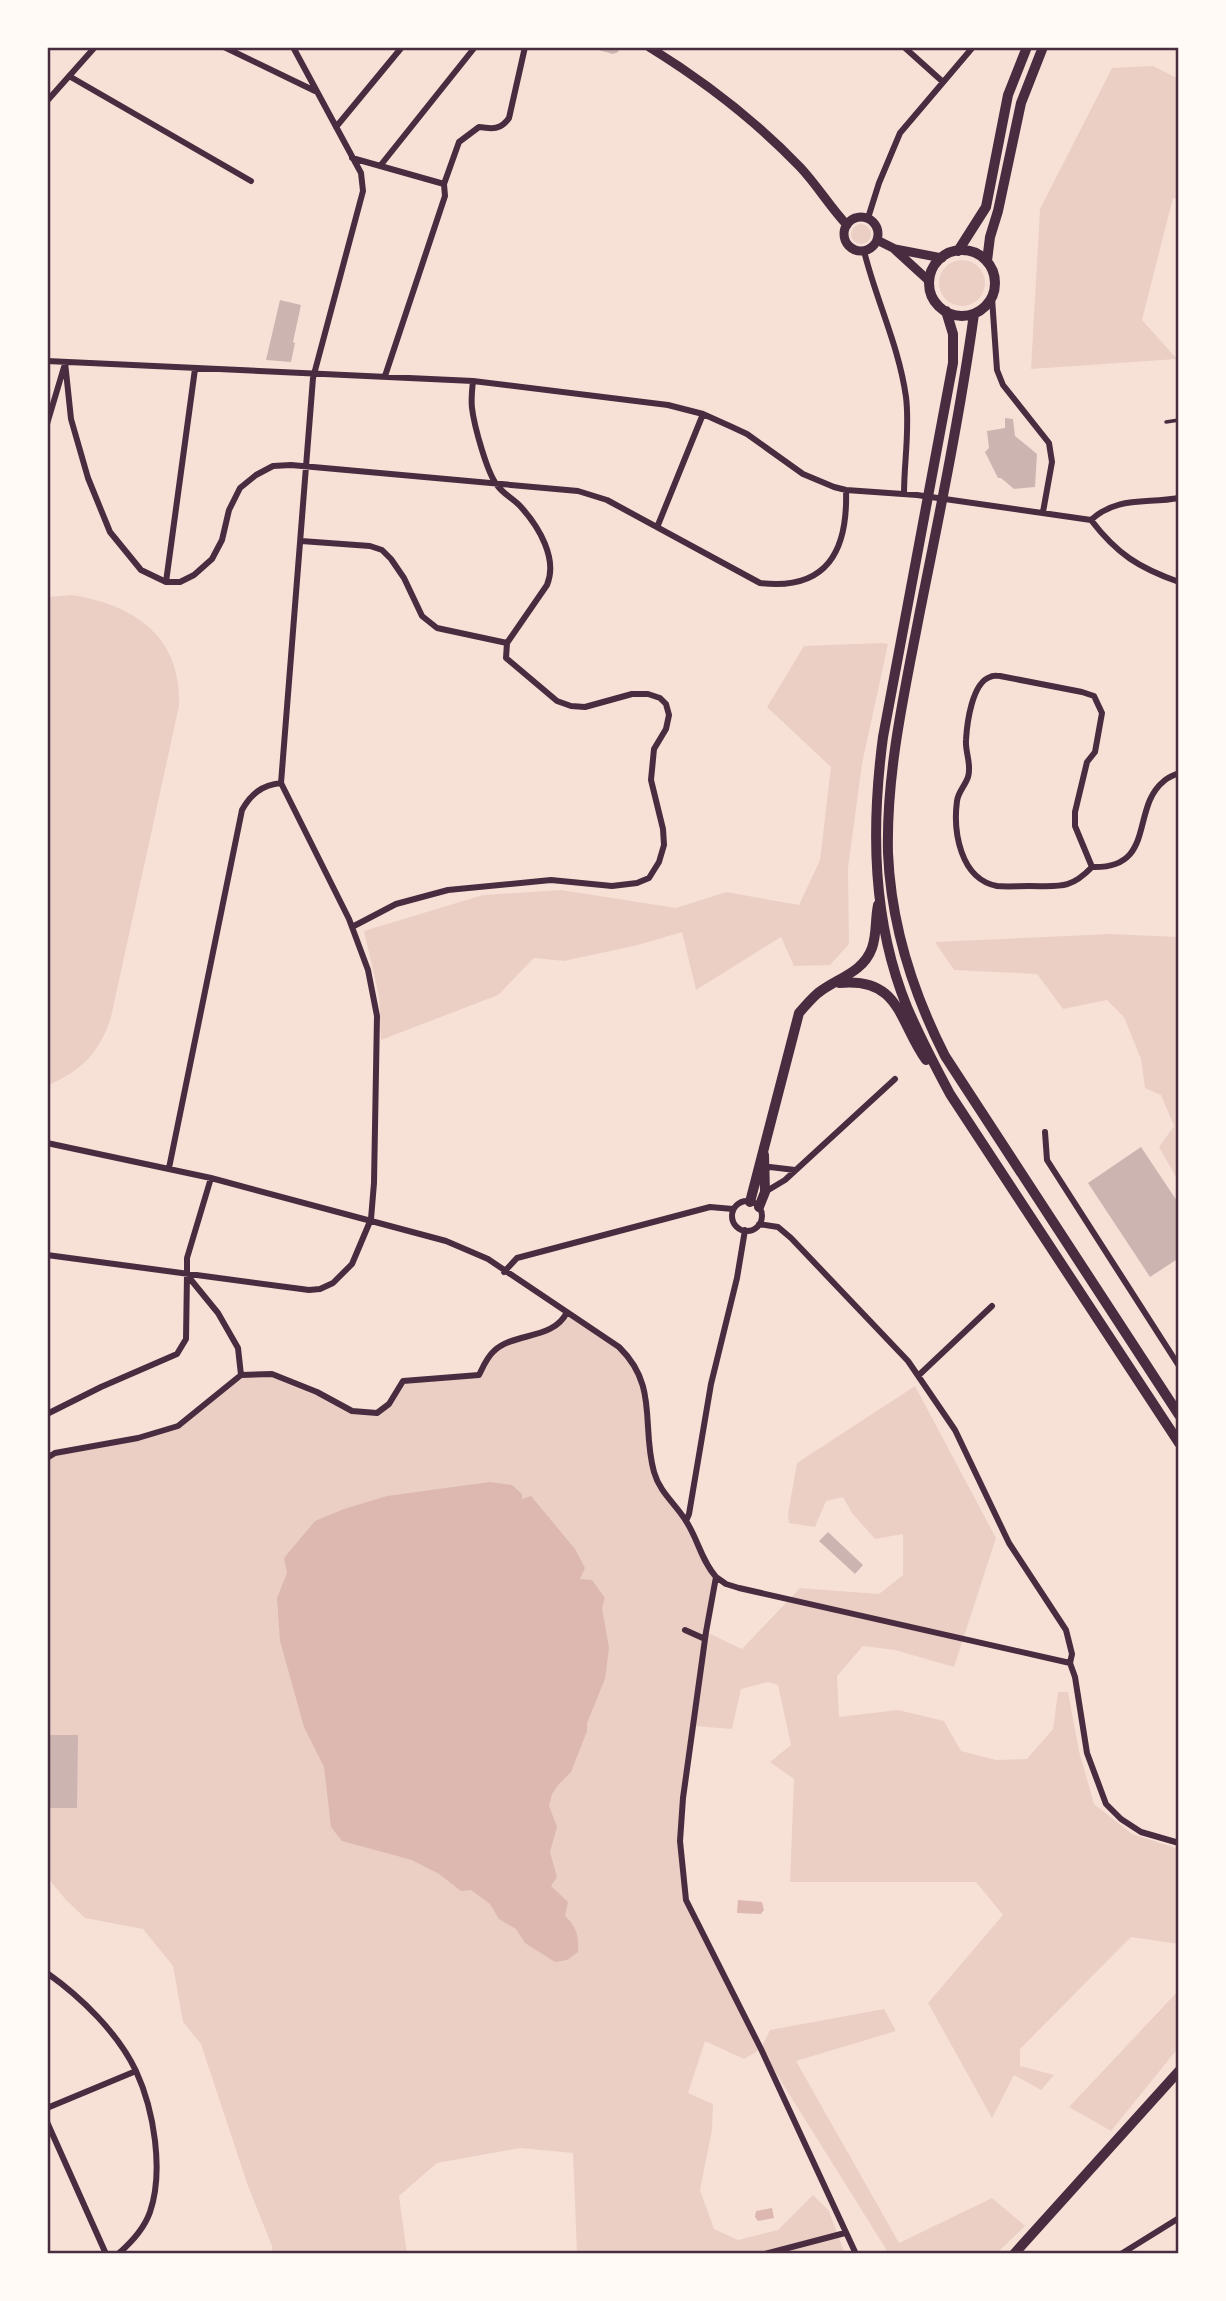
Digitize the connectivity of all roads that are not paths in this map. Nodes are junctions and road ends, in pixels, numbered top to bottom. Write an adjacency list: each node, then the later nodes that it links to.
1 (95, 47): 12 (street)
2 (223, 47): 14 (street)
3 (293, 47): 14 (street)
4 (402, 47): 16 (street)
5 (475, 47): 18 (street)
6 (524, 47): 20 (street)
7 (649, 47): 22 (main road)
8 (904, 47): 13 (street)
9 (973, 47): 13 (street)
10 (1027, 47): 26 (main road)
11 (1042, 47): 28 (main road)
12 (69, 76): 15 (street); 19 (street)
13 (943, 82): 21 (street)
14 (316, 92): 16 (street)
15 (47, 101)
16 (336, 127): 17 (street)
17 (352, 158): 18 (street); 36 (street)
18 (380, 166): 20 (street)
19 (251, 181)
20 (444, 184): 37 (street)
21 (868, 218): 22 (main road); 23 (main road)
22 (846, 225): 25 (main road)
23 (877, 240): 24 (main road); 25 (main road)
24 (893, 248): 27 (main road); 29 (main road)
25 (864, 251): 46 (street)
26 (958, 251): 27 (main road); 28 (main road)
27 (942, 258): 29 (main road)
28 (986, 261): 30 (main road)
29 (928, 280): 31 (main road)
30 (992, 298): 32 (main road); 48 (street)
31 (946, 311): 32 (main road); 58 (main road)
32 (974, 314): 86 (main road)
33 (47, 362): 34 (street)
34 (65, 362): 35 (street); 42 (street); 52 (street)
35 (195, 369): 36 (street); 52 (street)
36 (314, 373): 37 (street); 43 (street)
37 (384, 376): 38 (street)
38 (473, 381): 39 (street); 44 (street)
39 (703, 414): 45 (street); 50 (street)
40 (1179, 420): 41 (lane)
41 (1166, 422)
42 (47, 424)
43 (307, 465): 44 (street); 51 (street); 52 (street)
44 (496, 485): 50 (street); 54 (street)
45 (846, 490): 46 (street); 50 (street)
46 (904, 494): 48 (street)
47 (1179, 498): 49 (street)
48 (1043, 512): 49 (street)
49 (1091, 520): 53 (street)
50 (658, 526)
51 (301, 541): 54 (street); 56 (street)
52 (166, 582)
53 (1179, 582)
54 (507, 643): 59 (street)
55 (1179, 773): 57 (street)
56 (281, 783): 59 (street); 66 (street)
57 (1092, 867): 57 (street)
58 (879, 901): 60 (main road); 62 (main road)
59 (352, 926): 74 (street)
60 (835, 983): 62 (main road); 65 (main road)
61 (895, 1079): 68 (street)
62 (950, 1094): 87 (main road)
63 (1045, 1132): 82 (street)
64 (47, 1143): 66 (street)
65 (763, 1151): 67 (main road); 69 (main road)
66 (169, 1168): 70 (street)
67 (765, 1168): 68 (street); 69 (street); 71 (main road)
68 (795, 1170): 71 (street)
69 (757, 1175): 72 (main road)
70 (211, 1178): 74 (street); 79 (street)
71 (765, 1192): 72 (main road)
72 (754, 1204): 73 (street); 75 (street)
73 (733, 1209): 76 (street); 78 (street)
74 (371, 1219): 78 (street); 79 (street)
75 (759, 1224): 76 (street); 84 (street)
76 (745, 1230): 89 (street)
77 (47, 1255): 79 (street)
78 (504, 1272): 81 (street)
79 (187, 1275): 83 (street); 85 (street)
80 (992, 1306): 84 (street)
81 (567, 1312): 83 (street); 89 (street)
82 (1179, 1366)
83 (241, 1375): 88 (street)
84 (919, 1375): 93 (street)
85 (49, 1410)
86 (1179, 1415)
87 (1179, 1443)
88 (47, 1458)
89 (687, 1521): 90 (street)
90 (716, 1577): 92 (street); 93 (street)
91 (685, 1630): 92 (street)
92 (705, 1639): 101 (street)
93 (1070, 1663): 94 (street)
94 (1179, 1843)
95 (47, 1973): 96 (street)
96 (136, 2071): 98 (street); 103 (street)
97 (1179, 2071): 106 (main road)
98 (47, 2108)
99 (47, 2122): 102 (street)
100 (1179, 2218): 107 (street)
101 (845, 2233): 104 (street); 105 (street)
102 (106, 2254)
103 (118, 2254)
104 (765, 2254)
105 (856, 2254)
106 (1014, 2254)
107 (1121, 2254)

